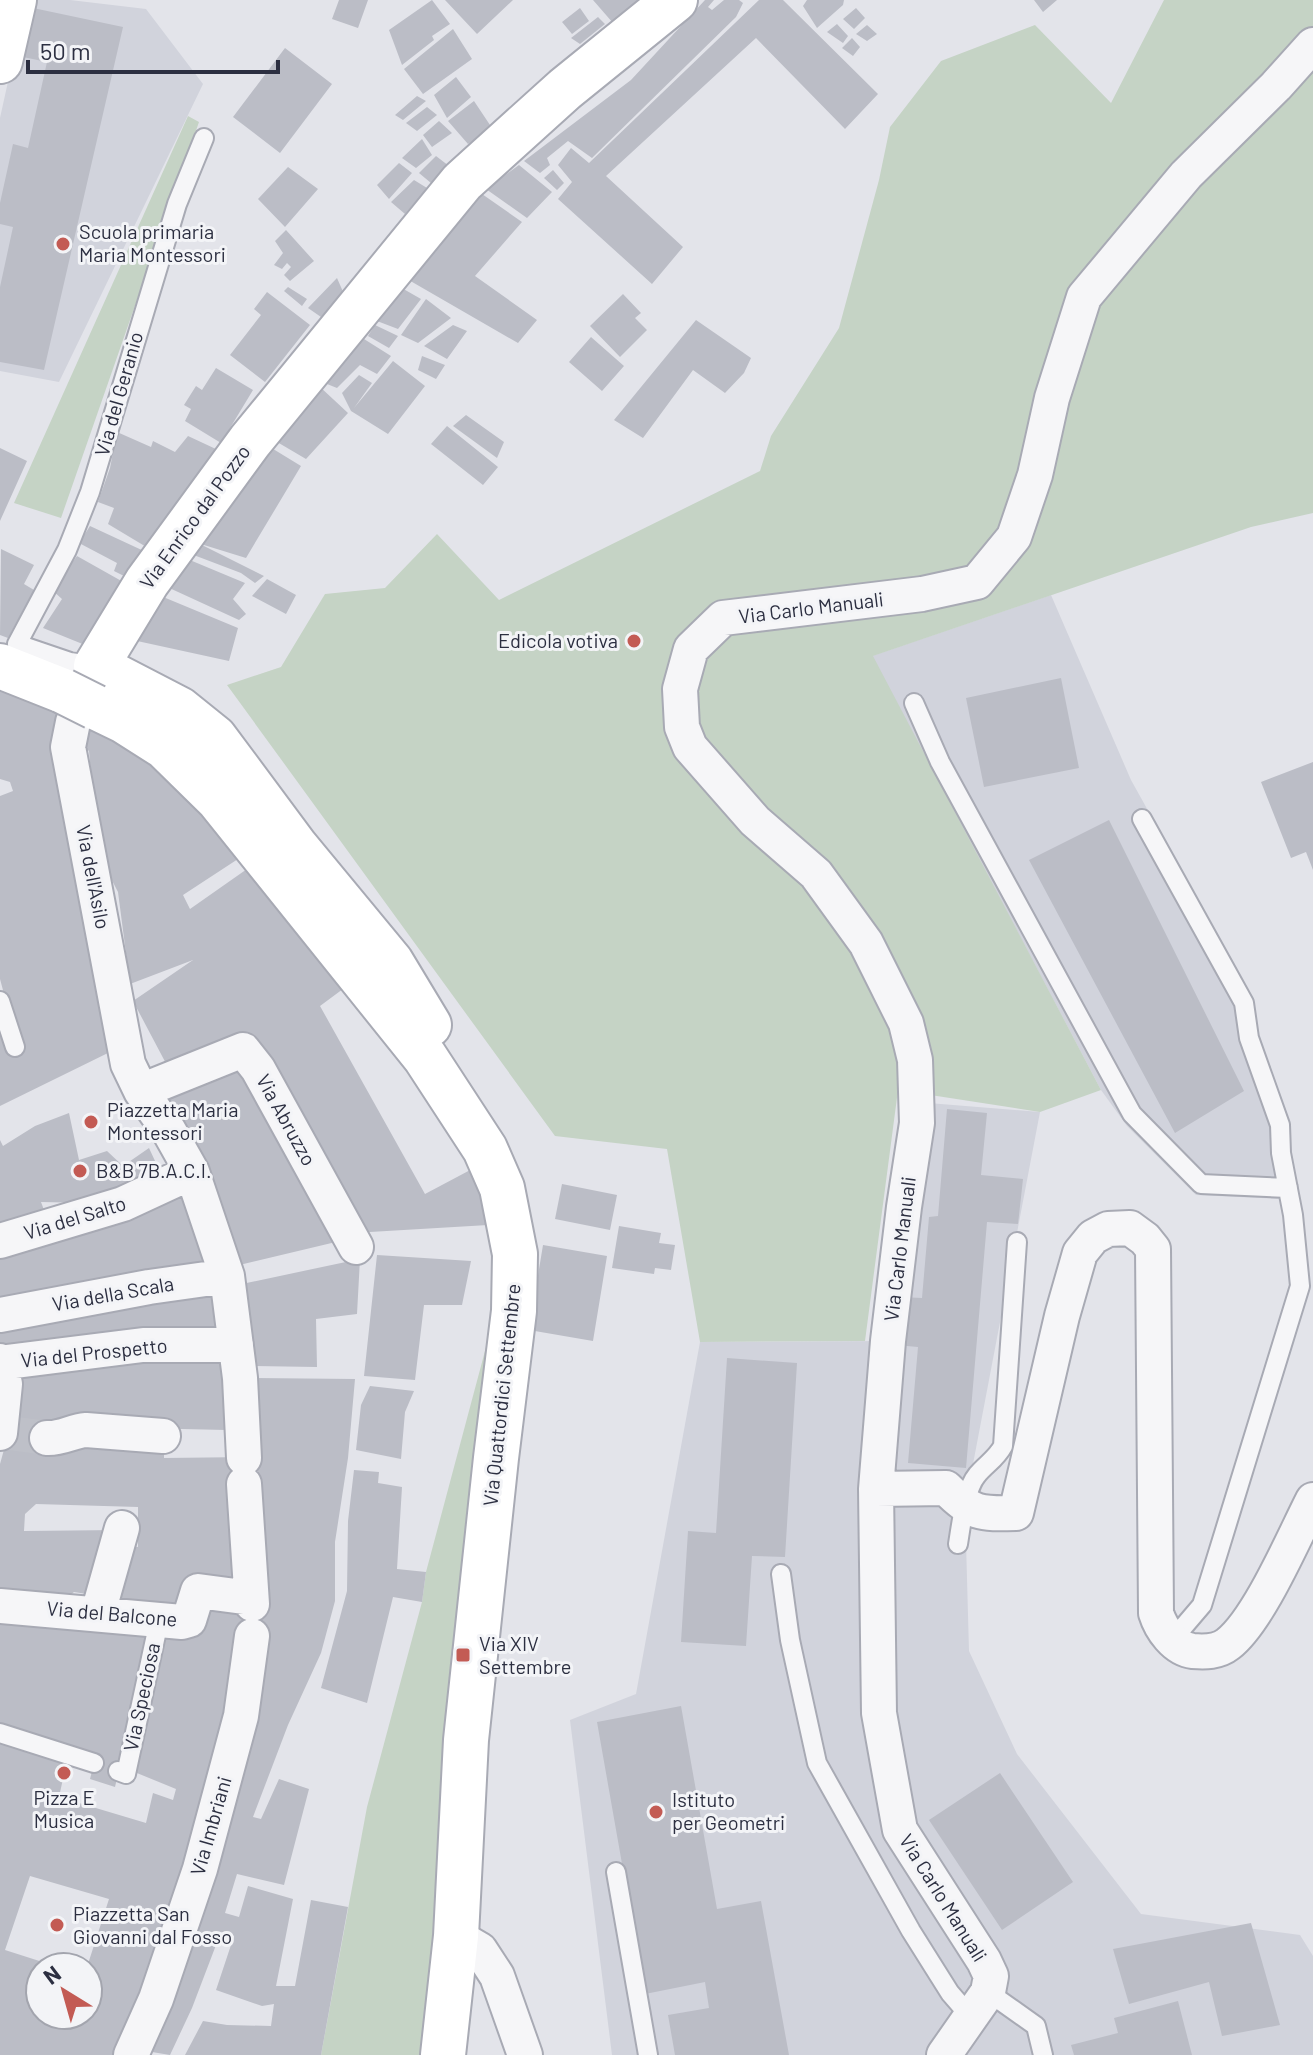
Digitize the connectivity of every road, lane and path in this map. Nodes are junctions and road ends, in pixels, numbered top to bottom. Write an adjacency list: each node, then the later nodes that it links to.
1 (14, 0): 4 (main road)
2 (675, 0): 7 (main road, Via Enrico dal Pozzo)
3 (1313, 45): 25 (street, Via Carlo Manuali)
4 (0, 61)
5 (204, 138): 6 (lane, Via del Geranio)
6 (9, 655): 7 (main road, Via Quattordici Settembre)
7 (85, 688): 12 (street, Via dell'Asilo); 40 (main road, Via Quattordici Settembre)
8 (914, 703): 14 (lane)
9 (1142, 819): 14 (lane)
10 (0, 1001): 11 (lane)
11 (15, 1047)
12 (141, 1091): 13 (street, Via Imbriani); 17 (street, Via Abruzzo)
13 (192, 1172): 15 (street, Via del Salto); 18 (street, Via Imbriani)
14 (1288, 1188): 35 (lane)
15 (0, 1241)
16 (1017, 1242): 27 (lane)
17 (361, 1245)
18 (227, 1276): 19 (street, Via della Scala); 20 (street, Via Imbriani)
19 (0, 1315)
20 (236, 1345): 21 (street, Via del Prospetto); 33 (street, Via Imbriani)
21 (0, 1362): 22 (street)
22 (3, 1432)
23 (163, 1436): 24 (street)
24 (47, 1438)
25 (876, 1489): 27 (street); 41 (street, Via Carlo Manuali)
26 (1313, 1500): 35 (street)
27 (965, 1506): 29 (lane); 35 (street)
28 (122, 1528): 32 (street)
29 (958, 1544)
30 (781, 1574): 41 (lane)
31 (0, 1606): 32 (street, Via del Balcone)
32 (98, 1613): 34 (street, Via del Balcone)
33 (251, 1613): 34 (street, Via del Balcone); 43 (street, Via Imbriani)
34 (159, 1621): 38 (lane, Via Speciosa)
35 (1173, 1639)
36 (0, 1733): 37 (lane)
37 (94, 1763)
38 (122, 1773)
39 (616, 1872): 45 (lane)
40 (456, 1936): 42 (street); 44 (main road, Via Quattordici Settembre)
41 (979, 2004): 46 (street); 47 (lane)
42 (520, 2053)
43 (131, 2055)
44 (443, 2055)
45 (648, 2055)
46 (944, 2055)
47 (1043, 2055)

